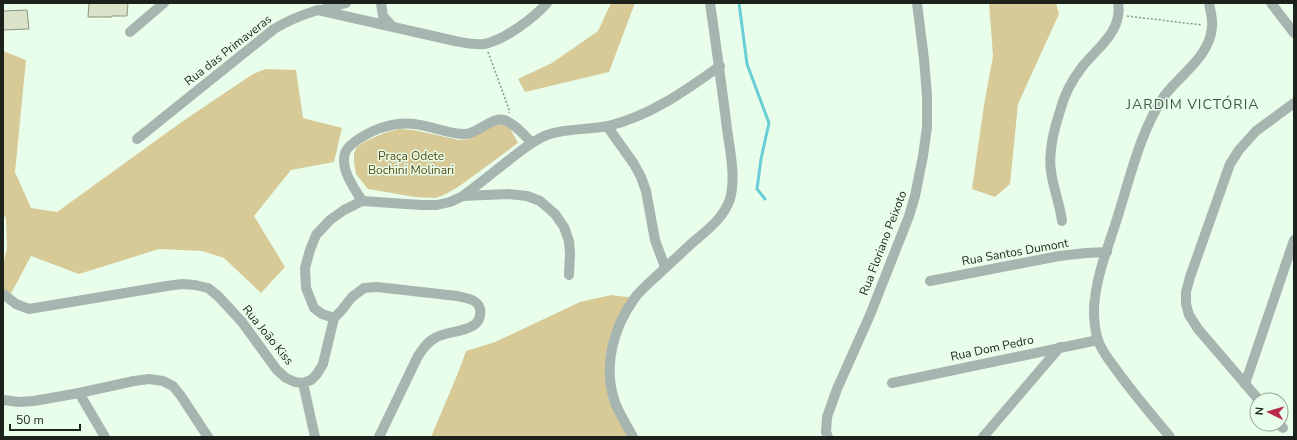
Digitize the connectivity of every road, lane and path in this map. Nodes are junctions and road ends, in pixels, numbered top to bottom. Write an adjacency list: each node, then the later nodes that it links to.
1 (164, 3): 14 (street)
2 (346, 3): 10 (street, Rua das Primaveras)
3 (381, 3): 12 (street)
4 (547, 3): 16 (street)
5 (710, 3): 17 (street)
6 (917, 3): 46 (street, Rua Floriano Peixoto)
7 (1118, 3): 11 (street)
8 (1209, 3): 13 (street)
9 (1271, 3): 15 (street)
10 (318, 10): 12 (street); 21 (street, Rua das Primaveras)
11 (1118, 15): 13 (path); 25 (street)
12 (392, 26): 16 (street)
13 (1212, 26): 27 (street)
14 (130, 32)
15 (1294, 33)
16 (484, 44): 19 (path)
17 (720, 66): 20 (street); 28 (street)
18 (1294, 103): 37 (street)
19 (510, 122): 22 (street); 24 (street)
20 (607, 126): 22 (street); 28 (street)
21 (137, 139)
22 (532, 143): 23 (street)
23 (463, 196): 24 (street); 29 (street)
24 (362, 201): 32 (street)
25 (1062, 222)
26 (1294, 240): 37 (street)
27 (1106, 252): 30 (street, Rua Santos Dumont); 33 (street)
28 (665, 267): 45 (street)
29 (569, 275)
30 (930, 281)
31 (3, 294): 35 (street, Rua João Kiss)
32 (334, 318): 35 (street); 44 (street)
33 (1098, 340): 34 (street, Rua Dom Pedro); 48 (street)
34 (1060, 347): 36 (street, Rua Dom Pedro); 47 (street)
35 (303, 383): 43 (street)
36 (892, 383)
37 (1245, 384): 38 (street)
38 (1252, 392)
39 (79, 393): 40 (street); 41 (street); 42 (street)
40 (3, 400)
41 (105, 437)
42 (208, 437)
43 (315, 437)
44 (379, 437)
45 (633, 437)
46 (828, 437)
47 (983, 437)
48 (1170, 437)

